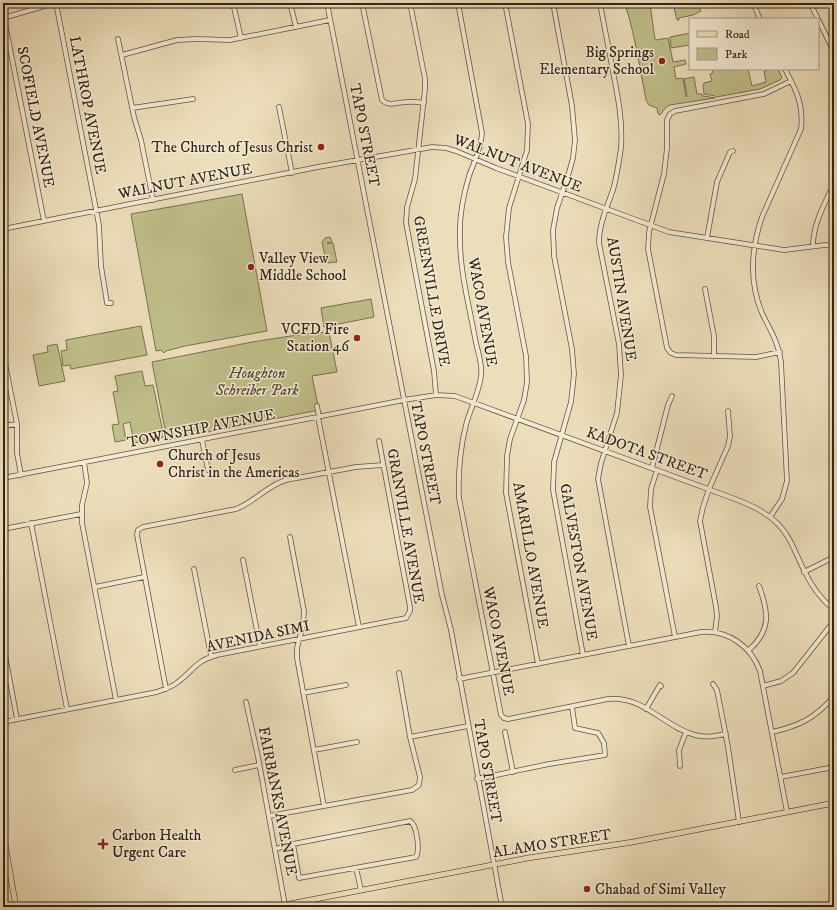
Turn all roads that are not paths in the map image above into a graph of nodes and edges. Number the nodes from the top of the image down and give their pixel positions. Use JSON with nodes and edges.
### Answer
{"nodes":[{"id":1,"x":56,"y":3,"type":"edge"},
{"id":2,"x":233,"y":3,"type":"edge"},
{"id":3,"x":290,"y":3,"type":"edge"},
{"id":4,"x":327,"y":3,"type":"edge"},
{"id":5,"x":362,"y":3,"type":"edge"},
{"id":6,"x":410,"y":3,"type":"edge"},
{"id":7,"x":458,"y":3,"type":"edge"},
{"id":8,"x":505,"y":3,"type":"edge"},
{"id":9,"x":553,"y":3,"type":"edge"},
{"id":10,"x":600,"y":3,"type":"edge"},
{"id":11,"x":752,"y":3,"type":"edge"},
{"id":12,"x":810,"y":3,"type":"edge"},
{"id":13,"x":3,"y":18,"type":"edge"},
{"id":14,"x":760,"y":18,"type":"edge"},
{"id":15,"x":818,"y":18,"type":"edge"},
{"id":16,"x":330,"y":20,"type":"junction"},
{"id":17,"x":819,"y":21,"type":"edge"},
{"id":18,"x":296,"y":27,"type":"junction"},
{"id":19,"x":241,"y":38,"type":"junction"},
{"id":20,"x":118,"y":39,"type":"dead end"},
{"id":21,"x":834,"y":52,"type":"edge"},
{"id":22,"x":122,"y":55,"type":"junction"},
{"id":23,"x":786,"y":70,"type":"edge"},
{"id":24,"x":791,"y":81,"type":"junction"},
{"id":25,"x":193,"y":99,"type":"dead end"},
{"id":26,"x":424,"y":103,"type":"junction"},
{"id":27,"x":279,"y":107,"type":"dead end"},
{"id":28,"x":132,"y":108,"type":"junction"},
{"id":29,"x":418,"y":148,"type":"junction"},
{"id":30,"x":733,"y":151,"type":"dead end"},
{"id":31,"x":358,"y":160,"type":"junction"},
{"id":32,"x":476,"y":160,"type":"junction"},
{"id":33,"x":292,"y":173,"type":"junction"},
{"id":34,"x":519,"y":177,"type":"junction"},
{"id":35,"x":834,"y":183,"type":"edge"},
{"id":36,"x":562,"y":193,"type":"junction"},
{"id":37,"x":153,"y":200,"type":"junction"},
{"id":38,"x":606,"y":209,"type":"junction"},
{"id":39,"x":96,"y":211,"type":"junction"},
{"id":40,"x":44,"y":221,"type":"junction"},
{"id":41,"x":650,"y":226,"type":"junction"},
{"id":42,"x":3,"y":229,"type":"edge"},
{"id":43,"x":707,"y":238,"type":"junction"},
{"id":44,"x":754,"y":246,"type":"junction"},
{"id":45,"x":813,"y":246,"type":"junction"},
{"id":46,"x":834,"y":246,"type":"edge"},
{"id":47,"x":705,"y":289,"type":"dead end"},
{"id":48,"x":111,"y":303,"type":"dead end"},
{"id":49,"x":834,"y":303,"type":"edge"},
{"id":50,"x":780,"y":352,"type":"junction"},
{"id":51,"x":3,"y":353,"type":"edge"},
{"id":52,"x":714,"y":356,"type":"junction"},
{"id":53,"x":5,"y":374,"type":"edge"},
{"id":54,"x":834,"y":376,"type":"edge"},
{"id":55,"x":436,"y":395,"type":"junction"},
{"id":56,"x":672,"y":396,"type":"dead end"},
{"id":57,"x":404,"y":400,"type":"junction"},
{"id":58,"x":473,"y":402,"type":"junction"},
{"id":59,"x":317,"y":406,"type":"dead end"},
{"id":60,"x":728,"y":411,"type":"dead end"},
{"id":61,"x":318,"y":417,"type":"junction"},
{"id":62,"x":518,"y":418,"type":"junction"},
{"id":63,"x":17,"y":424,"type":"junction"},
{"id":64,"x":3,"y":426,"type":"edge"},
{"id":65,"x":561,"y":434,"type":"junction"},
{"id":66,"x":202,"y":440,"type":"junction"},
{"id":67,"x":379,"y":441,"type":"dead end"},
{"id":68,"x":605,"y":451,"type":"junction"},
{"id":69,"x":84,"y":462,"type":"junction"},
{"id":70,"x":383,"y":465,"type":"junction"},
{"id":71,"x":654,"y":469,"type":"junction"},
{"id":72,"x":208,"y":470,"type":"dead end"},
{"id":73,"x":329,"y":472,"type":"junction"},
{"id":74,"x":21,"y":475,"type":"junction"},
{"id":75,"x":3,"y":478,"type":"edge"},
{"id":76,"x":709,"y":489,"type":"junction"},
{"id":77,"x":81,"y":514,"type":"junction"},
{"id":78,"x":770,"y":517,"type":"junction"},
{"id":79,"x":31,"y":523,"type":"junction"},
{"id":80,"x":3,"y":529,"type":"edge"},
{"id":81,"x":290,"y":537,"type":"dead end"},
{"id":82,"x":834,"y":557,"type":"edge"},
{"id":83,"x":243,"y":560,"type":"dead end"},
{"id":84,"x":194,"y":569,"type":"dead end"},
{"id":85,"x":804,"y":572,"type":"junction"},
{"id":86,"x":144,"y":577,"type":"junction"},
{"id":87,"x":759,"y":586,"type":"dead end"},
{"id":88,"x":95,"y":587,"type":"junction"},
{"id":89,"x":834,"y":610,"type":"edge"},
{"id":90,"x":408,"y":615,"type":"joint"},
{"id":91,"x":834,"y":621,"type":"edge"},
{"id":92,"x":359,"y":627,"type":"junction"},
{"id":93,"x":715,"y":632,"type":"junction"},
{"id":94,"x":675,"y":637,"type":"junction"},
{"id":95,"x":299,"y":639,"type":"junction"},
{"id":96,"x":3,"y":644,"type":"edge"},
{"id":97,"x":260,"y":646,"type":"junction"},
{"id":98,"x":629,"y":646,"type":"junction"},
{"id":99,"x":749,"y":650,"type":"junction"},
{"id":100,"x":584,"y":655,"type":"junction"},
{"id":101,"x":211,"y":656,"type":"junction"},
{"id":102,"x":538,"y":664,"type":"junction"},
{"id":103,"x":399,"y":673,"type":"dead end"},
{"id":104,"x":492,"y":673,"type":"junction"},
{"id":105,"x":460,"y":679,"type":"junction"},
{"id":106,"x":713,"y":684,"type":"dead end"},
{"id":107,"x":346,"y":685,"type":"dead end"},
{"id":108,"x":661,"y":686,"type":"dead end"},
{"id":109,"x":763,"y":686,"type":"junction"},
{"id":110,"x":166,"y":689,"type":"junction"},
{"id":111,"x":303,"y":693,"type":"junction"},
{"id":112,"x":834,"y":696,"type":"edge"},
{"id":113,"x":116,"y":700,"type":"junction"},
{"id":114,"x":246,"y":702,"type":"dead end"},
{"id":115,"x":572,"y":707,"type":"junction"},
{"id":116,"x":646,"y":709,"type":"junction"},
{"id":117,"x":67,"y":710,"type":"junction"},
{"id":118,"x":18,"y":719,"type":"junction"},
{"id":119,"x":3,"y":722,"type":"edge"},
{"id":120,"x":468,"y":726,"type":"junction"},
{"id":121,"x":505,"y":732,"type":"dead end"},
{"id":122,"x":686,"y":732,"type":"junction"},
{"id":123,"x":772,"y":732,"type":"junction"},
{"id":124,"x":726,"y":734,"type":"junction"},
{"id":125,"x":410,"y":738,"type":"junction"},
{"id":126,"x":357,"y":742,"type":"dead end"},
{"id":127,"x":314,"y":750,"type":"junction"},
{"id":128,"x":259,"y":765,"type":"junction"},
{"id":129,"x":680,"y":766,"type":"dead end"},
{"id":130,"x":834,"y":767,"type":"edge"},
{"id":131,"x":235,"y":770,"type":"dead end"},
{"id":132,"x":512,"y":772,"type":"junction"},
{"id":133,"x":781,"y":777,"type":"junction"},
{"id":134,"x":478,"y":779,"type":"junction"},
{"id":135,"x":834,"y":803,"type":"edge"},
{"id":136,"x":324,"y":806,"type":"junction"},
{"id":137,"x":787,"y":812,"type":"junction"},
{"id":138,"x":269,"y":816,"type":"junction"},
{"id":139,"x":739,"y":822,"type":"junction"},
{"id":140,"x":3,"y":832,"type":"edge"},
{"id":141,"x":293,"y":844,"type":"junction"},
{"id":142,"x":275,"y":849,"type":"junction"},
{"id":143,"x":493,"y":864,"type":"junction"},
{"id":144,"x":356,"y":868,"type":"junction"},
{"id":145,"x":3,"y":887,"type":"edge"},
{"id":146,"x":361,"y":890,"type":"junction"},
{"id":147,"x":285,"y":905,"type":"junction"},
{"id":148,"x":6,"y":907,"type":"edge"},
{"id":149,"x":16,"y":907,"type":"edge"},
{"id":150,"x":274,"y":907,"type":"edge"},
{"id":151,"x":502,"y":907,"type":"edge"}],
"edges":[{"from":1,"to":13,"type":"street"},
{"from":1,"to":39,"type":"street","name":"LATHROP AVENUE"},
{"from":2,"to":19,"type":"street"},
{"from":3,"to":18,"type":"street"},
{"from":4,"to":16,"type":"street","name":"TAPO STREET"},
{"from":5,"to":26,"type":"street"},
{"from":6,"to":26,"type":"street","name":"GREENVILLE DRIVE"},
{"from":7,"to":32,"type":"street","name":"WACO AVENUE"},
{"from":8,"to":34,"type":"street","name":"AMARILLO AVENUE"},
{"from":9,"to":36,"type":"street","name":"GALVESTON AVENUE"},
{"from":10,"to":38,"type":"street","name":"AUSTIN AVENUE"},
{"from":11,"to":14,"type":"street"},
{"from":12,"to":15,"type":"street"},
{"from":13,"to":40,"type":"street","name":"SCOFIELD AVENUE"},
{"from":16,"to":18,"type":"street"},
{"from":16,"to":31,"type":"street","name":"TAPO STREET"},
{"from":17,"to":21,"type":"street"},
{"from":18,"to":19,"type":"street"},
{"from":19,"to":22,"type":"street"},
{"from":20,"to":22,"type":"street"},
{"from":22,"to":28,"type":"street"},
{"from":23,"to":24,"type":"street"},
{"from":24,"to":41,"type":"street"},
{"from":24,"to":44,"type":"street"},
{"from":25,"to":28,"type":"street"},
{"from":26,"to":29,"type":"street","name":"GREENVILLE DRIVE"},
{"from":27,"to":33,"type":"street"},
{"from":28,"to":37,"type":"street"},
{"from":29,"to":31,"type":"street","name":"WALNUT AVENUE"},
{"from":29,"to":32,"type":"street","name":"WALNUT AVENUE"},
{"from":29,"to":55,"type":"street","name":"GREENVILLE DRIVE"},
{"from":30,"to":43,"type":"street"},
{"from":31,"to":33,"type":"street","name":"WALNUT AVENUE"},
{"from":31,"to":57,"type":"street","name":"TAPO STREET"},
{"from":32,"to":34,"type":"street","name":"WALNUT AVENUE"},
{"from":32,"to":58,"type":"street","name":"WACO AVENUE"},
{"from":33,"to":37,"type":"street","name":"WALNUT AVENUE"},
{"from":34,"to":36,"type":"street","name":"WALNUT AVENUE"},
{"from":34,"to":62,"type":"street","name":"AMARILLO AVENUE"},
{"from":35,"to":45,"type":"street"},
{"from":36,"to":38,"type":"street","name":"WALNUT AVENUE"},
{"from":36,"to":65,"type":"street","name":"GALVESTON AVENUE"},
{"from":37,"to":39,"type":"street","name":"WALNUT AVENUE"},
{"from":38,"to":41,"type":"street","name":"WALNUT AVENUE"},
{"from":38,"to":68,"type":"street","name":"AUSTIN AVENUE"},
{"from":39,"to":40,"type":"street","name":"WALNUT AVENUE"},
{"from":39,"to":48,"type":"street","name":"LATHROP AVENUE"},
{"from":40,"to":42,"type":"street","name":"WALNUT AVENUE"},
{"from":41,"to":43,"type":"street","name":"WALNUT AVENUE"},
{"from":41,"to":52,"type":"street"},
{"from":43,"to":44,"type":"street","name":"WALNUT AVENUE"},
{"from":44,"to":45,"type":"street","name":"WALNUT AVENUE"},
{"from":44,"to":50,"type":"street"},
{"from":45,"to":46,"type":"street","name":"WALNUT AVENUE"},
{"from":47,"to":52,"type":"street"},
{"from":49,"to":54,"type":"street"},
{"from":50,"to":52,"type":"street"},
{"from":50,"to":78,"type":"street"},
{"from":51,"to":53,"type":"street"},
{"from":53,"to":63,"type":"street"},
{"from":55,"to":57,"type":"street","name":"KADOTA STREET"},
{"from":55,"to":58,"type":"street","name":"KADOTA STREET"},
{"from":56,"to":71,"type":"street"},
{"from":57,"to":61,"type":"street","name":"TOWNSHIP AVENUE"},
{"from":57,"to":105,"type":"street","name":"TAPO STREET"},
{"from":58,"to":62,"type":"street","name":"KADOTA STREET"},
{"from":58,"to":104,"type":"street","name":"WACO AVENUE"},
{"from":59,"to":61,"type":"street"},
{"from":60,"to":76,"type":"street"},
{"from":61,"to":66,"type":"street","name":"TOWNSHIP AVENUE"},
{"from":61,"to":73,"type":"street"},
{"from":62,"to":65,"type":"street","name":"KADOTA STREET"},
{"from":62,"to":102,"type":"street","name":"AMARILLO AVENUE"},
{"from":63,"to":64,"type":"street"},
{"from":63,"to":74,"type":"street"},
{"from":65,"to":68,"type":"street","name":"KADOTA STREET"},
{"from":65,"to":100,"type":"street","name":"GALVESTON AVENUE"},
{"from":66,"to":69,"type":"street","name":"TOWNSHIP AVENUE"},
{"from":66,"to":72,"type":"street"},
{"from":67,"to":70,"type":"street","name":"GRANVILLE AVENUE"},
{"from":68,"to":71,"type":"street","name":"KADOTA STREET"},
{"from":68,"to":98,"type":"street","name":"AUSTIN AVENUE"},
{"from":69,"to":74,"type":"street","name":"TOWNSHIP AVENUE"},
{"from":69,"to":77,"type":"street"},
{"from":70,"to":73,"type":"street"},
{"from":70,"to":90,"type":"street","name":"GRANVILLE AVENUE"},
{"from":71,"to":76,"type":"street","name":"KADOTA STREET"},
{"from":71,"to":94,"type":"street"},
{"from":73,"to":86,"type":"street"},
{"from":73,"to":92,"type":"street"},
{"from":74,"to":75,"type":"street","name":"TOWNSHIP AVENUE"},
{"from":76,"to":78,"type":"street","name":"KADOTA STREET"},
{"from":76,"to":93,"type":"street"},
{"from":77,"to":79,"type":"street"},
{"from":77,"to":88,"type":"street"},
{"from":78,"to":85,"type":"street","name":"KADOTA STREET"},
{"from":79,"to":80,"type":"street"},
{"from":79,"to":117,"type":"street"},
{"from":81,"to":95,"type":"street"},
{"from":82,"to":85,"type":"street"},
{"from":83,"to":97,"type":"street"},
{"from":84,"to":101,"type":"street"},
{"from":85,"to":89,"type":"street","name":"KADOTA STREET"},
{"from":86,"to":88,"type":"street"},
{"from":86,"to":110,"type":"street"},
{"from":87,"to":99,"type":"street"},
{"from":88,"to":113,"type":"street"},
{"from":90,"to":92,"type":"street","name":"AVENIDA SIMI"},
{"from":91,"to":109,"type":"street"},
{"from":92,"to":95,"type":"street","name":"AVENIDA SIMI"},
{"from":93,"to":94,"type":"street"},
{"from":93,"to":99,"type":"street"},
{"from":94,"to":98,"type":"street"},
{"from":95,"to":97,"type":"street","name":"AVENIDA SIMI"},
{"from":95,"to":111,"type":"street"},
{"from":96,"to":118,"type":"street"},
{"from":97,"to":101,"type":"street","name":"AVENIDA SIMI"},
{"from":98,"to":100,"type":"street"},
{"from":99,"to":109,"type":"street"},
{"from":100,"to":102,"type":"street"},
{"from":101,"to":110,"type":"street","name":"AVENIDA SIMI"},
{"from":102,"to":104,"type":"street"},
{"from":103,"to":125,"type":"street"},
{"from":104,"to":105,"type":"street"},
{"from":104,"to":115,"type":"street","name":"WACO AVENUE"},
{"from":105,"to":120,"type":"street","name":"TAPO STREET"},
{"from":106,"to":124,"type":"street"},
{"from":107,"to":111,"type":"street"},
{"from":108,"to":116,"type":"street"},
{"from":109,"to":123,"type":"street"},
{"from":110,"to":113,"type":"street","name":"AVENIDA SIMI"},
{"from":111,"to":127,"type":"street"},
{"from":112,"to":123,"type":"street"},
{"from":113,"to":117,"type":"street","name":"AVENIDA SIMI"},
{"from":114,"to":128,"type":"street","name":"FAIRBANKS AVENUE"},
{"from":115,"to":116,"type":"street"},
{"from":115,"to":132,"type":"street"},
{"from":116,"to":122,"type":"street"},
{"from":117,"to":118,"type":"street","name":"AVENIDA SIMI"},
{"from":118,"to":119,"type":"street","name":"AVENIDA SIMI"},
{"from":120,"to":125,"type":"street"},
{"from":120,"to":134,"type":"street","name":"TAPO STREET"},
{"from":121,"to":132,"type":"street"},
{"from":122,"to":124,"type":"street"},
{"from":122,"to":129,"type":"street"},
{"from":123,"to":133,"type":"street"},
{"from":124,"to":139,"type":"street"},
{"from":125,"to":136,"type":"street"},
{"from":126,"to":127,"type":"street"},
{"from":127,"to":136,"type":"street"},
{"from":128,"to":131,"type":"street"},
{"from":128,"to":138,"type":"street","name":"FAIRBANKS AVENUE"},
{"from":130,"to":133,"type":"street"},
{"from":132,"to":134,"type":"street"},
{"from":133,"to":137,"type":"street"},
{"from":134,"to":143,"type":"street","name":"TAPO STREET"},
{"from":135,"to":137,"type":"main road","name":"ALAMO STREET"},
{"from":136,"to":138,"type":"street"},
{"from":137,"to":139,"type":"main road","name":"ALAMO STREET"},
{"from":138,"to":142,"type":"street","name":"FAIRBANKS AVENUE"},
{"from":139,"to":143,"type":"main road","name":"ALAMO STREET"},
{"from":140,"to":149,"type":"main road"},
{"from":141,"to":142,"type":"street"},
{"from":141,"to":144,"type":"street"},
{"from":141,"to":144,"type":"street"},
{"from":142,"to":147,"type":"street","name":"FAIRBANKS AVENUE"},
{"from":143,"to":146,"type":"main road","name":"ALAMO STREET"},
{"from":143,"to":151,"type":"street","name":"TAPO STREET"},
{"from":144,"to":146,"type":"street"},
{"from":145,"to":148,"type":"main road"},
{"from":146,"to":147,"type":"main road","name":"ALAMO STREET"},
{"from":147,"to":150,"type":"main road","name":"ALAMO STREET"}]}
